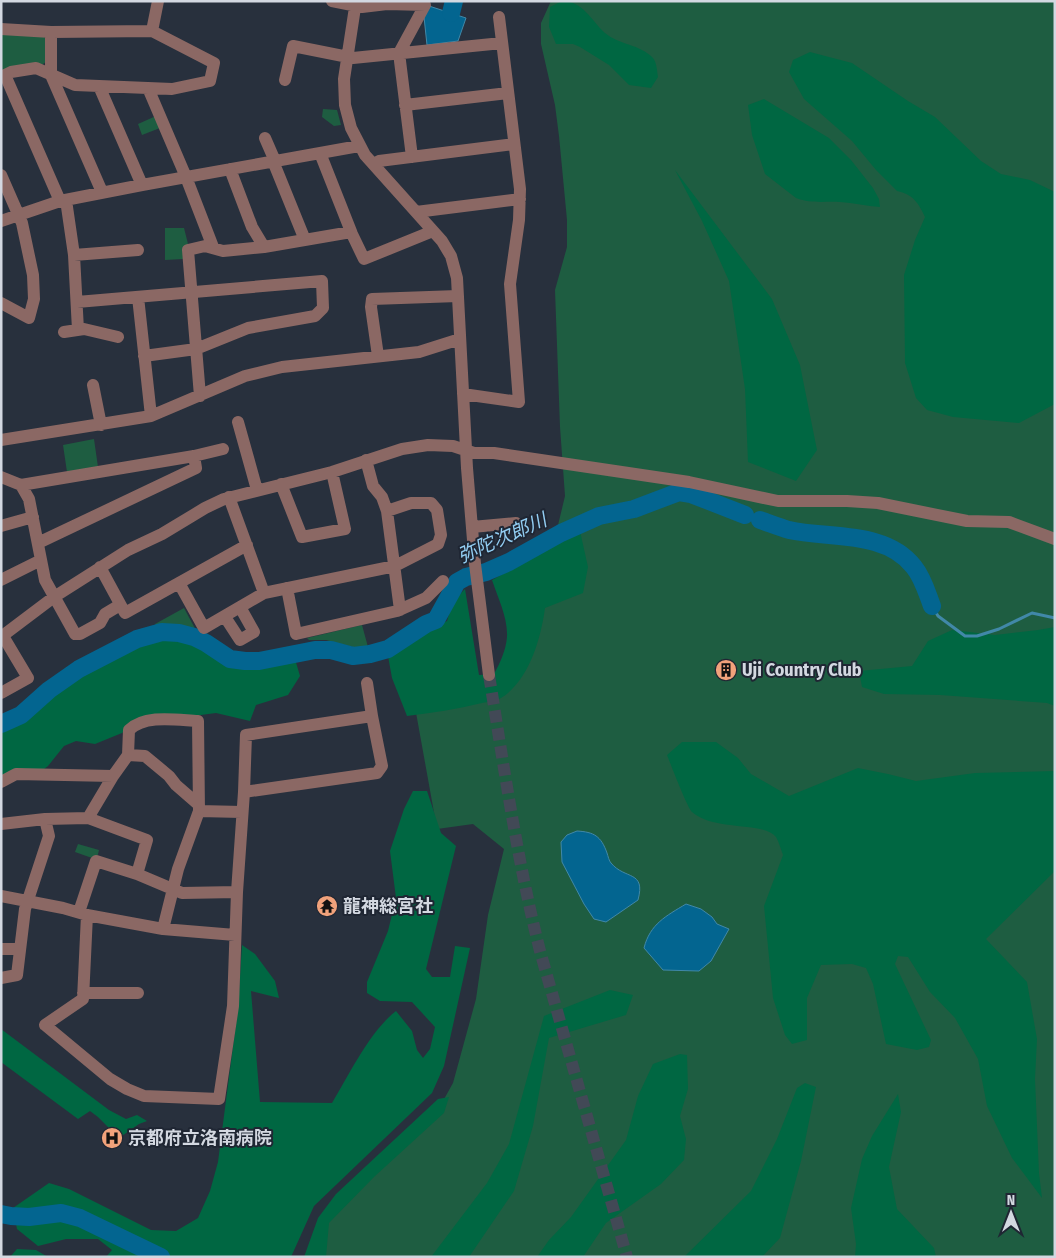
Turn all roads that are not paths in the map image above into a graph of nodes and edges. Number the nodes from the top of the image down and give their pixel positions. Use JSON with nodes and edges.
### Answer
{"nodes":[{"id":1,"x":158,"y":1,"type":"edge"},
{"id":2,"x":332,"y":1,"type":"edge"},
{"id":3,"x":404,"y":3,"type":"edge"},
{"id":4,"x":356,"y":4,"type":"edge"},
{"id":5,"x":499,"y":17,"type":"dead end"},
{"id":6,"x":1,"y":29,"type":"edge"},
{"id":7,"x":152,"y":31,"type":"junction"},
{"id":8,"x":51,"y":32,"type":"junction"},
{"id":9,"x":502,"y":42,"type":"junction"},
{"id":10,"x":399,"y":54,"type":"junction"},
{"id":11,"x":347,"y":57,"type":"junction"},
{"id":12,"x":51,"y":75,"type":"junction"},
{"id":13,"x":3,"y":76,"type":"edge"},
{"id":14,"x":285,"y":80,"type":"dead end"},
{"id":15,"x":99,"y":86,"type":"junction"},
{"id":16,"x":148,"y":88,"type":"junction"},
{"id":17,"x":508,"y":93,"type":"junction"},
{"id":18,"x":405,"y":105,"type":"junction"},
{"id":19,"x":265,"y":138,"type":"dead end"},
{"id":20,"x":514,"y":144,"type":"junction"},
{"id":21,"x":359,"y":146,"type":"junction"},
{"id":22,"x":320,"y":153,"type":"junction"},
{"id":23,"x":412,"y":156,"type":"junction"},
{"id":24,"x":274,"y":161,"type":"junction"},
{"id":25,"x":373,"y":164,"type":"junction"},
{"id":26,"x":230,"y":169,"type":"junction"},
{"id":27,"x":1,"y":175,"type":"edge"},
{"id":28,"x":186,"y":177,"type":"junction"},
{"id":29,"x":142,"y":184,"type":"junction"},
{"id":30,"x":102,"y":192,"type":"junction"},
{"id":31,"x":520,"y":199,"type":"junction"},
{"id":32,"x":63,"y":201,"type":"junction"},
{"id":33,"x":416,"y":212,"type":"junction"},
{"id":34,"x":18,"y":216,"type":"junction"},
{"id":35,"x":1,"y":222,"type":"edge"},
{"id":36,"x":433,"y":231,"type":"junction"},
{"id":37,"x":351,"y":232,"type":"junction"},
{"id":38,"x":305,"y":240,"type":"junction"},
{"id":39,"x":264,"y":247,"type":"junction"},
{"id":40,"x":213,"y":248,"type":"junction"},
{"id":41,"x":138,"y":250,"type":"dead end"},
{"id":42,"x":74,"y":255,"type":"junction"},
{"id":43,"x":192,"y":292,"type":"junction"},
{"id":44,"x":458,"y":296,"type":"junction"},
{"id":45,"x":138,"y":297,"type":"junction"},
{"id":46,"x":77,"y":302,"type":"junction"},
{"id":47,"x":1,"y":304,"type":"edge"},
{"id":48,"x":78,"y":330,"type":"junction"},
{"id":49,"x":64,"y":332,"type":"dead end"},
{"id":50,"x":118,"y":337,"type":"dead end"},
{"id":51,"x":460,"y":339,"type":"junction"},
{"id":52,"x":196,"y":349,"type":"junction"},
{"id":53,"x":144,"y":356,"type":"junction"},
{"id":54,"x":378,"y":356,"type":"junction"},
{"id":55,"x":93,"y":384,"type":"dead end"},
{"id":56,"x":463,"y":394,"type":"junction"},
{"id":57,"x":200,"y":396,"type":"junction"},
{"id":58,"x":151,"y":416,"type":"junction"},
{"id":59,"x":238,"y":422,"type":"dead end"},
{"id":60,"x":101,"y":424,"type":"junction"},
{"id":61,"x":1,"y":440,"type":"edge"},
{"id":62,"x":223,"y":449,"type":"dead end"},
{"id":63,"x":466,"y":450,"type":"junction"},
{"id":64,"x":194,"y":456,"type":"junction"},
{"id":65,"x":366,"y":460,"type":"junction"},
{"id":66,"x":332,"y":472,"type":"junction"},
{"id":67,"x":1,"y":477,"type":"edge"},
{"id":68,"x":281,"y":484,"type":"junction"},
{"id":69,"x":21,"y":485,"type":"junction"},
{"id":70,"x":257,"y":490,"type":"junction"},
{"id":71,"x":230,"y":497,"type":"junction"},
{"id":72,"x":387,"y":511,"type":"junction"},
{"id":73,"x":33,"y":517,"type":"junction"},
{"id":74,"x":516,"y":523,"type":"dead end"},
{"id":75,"x":1,"y":526,"type":"edge"},
{"id":76,"x":472,"y":527,"type":"junction"},
{"id":77,"x":1055,"y":539,"type":"edge"},
{"id":78,"x":38,"y":543,"type":"junction"},
{"id":79,"x":246,"y":545,"type":"junction"},
{"id":80,"x":42,"y":560,"type":"junction"},
{"id":81,"x":395,"y":566,"type":"junction"},
{"id":82,"x":100,"y":567,"type":"junction"},
{"id":83,"x":1,"y":580,"type":"edge"},
{"id":84,"x":443,"y":581,"type":"dead end"},
{"id":85,"x":179,"y":583,"type":"junction"},
{"id":86,"x":287,"y":588,"type":"junction"},
{"id":87,"x":264,"y":593,"type":"junction"},
{"id":88,"x":54,"y":597,"type":"junction"},
{"id":89,"x":120,"y":605,"type":"junction"},
{"id":90,"x":240,"y":607,"type":"junction"},
{"id":91,"x":400,"y":610,"type":"junction"},
{"id":92,"x":224,"y":617,"type":"junction"},
{"id":93,"x":2,"y":636,"type":"edge"},
{"id":94,"x":489,"y":674,"type":"tunnel mouth"},
{"id":95,"x":367,"y":683,"type":"dead end"},
{"id":96,"x":1,"y":693,"type":"edge"},
{"id":97,"x":372,"y":716,"type":"junction"},
{"id":98,"x":128,"y":755,"type":"junction"},
{"id":99,"x":113,"y":776,"type":"junction"},
{"id":100,"x":1,"y":782,"type":"edge"},
{"id":101,"x":244,"y":792,"type":"junction"},
{"id":102,"x":199,"y":808,"type":"junction"},
{"id":103,"x":242,"y":812,"type":"junction"},
{"id":104,"x":88,"y":818,"type":"junction"},
{"id":105,"x":46,"y":819,"type":"junction"},
{"id":106,"x":1,"y":824,"type":"edge"},
{"id":107,"x":137,"y":874,"type":"junction"},
{"id":108,"x":173,"y":889,"type":"junction"},
{"id":109,"x":237,"y":892,"type":"junction"},
{"id":110,"x":1,"y":896,"type":"edge"},
{"id":111,"x":28,"y":901,"type":"junction"},
{"id":112,"x":83,"y":914,"type":"junction"},
{"id":113,"x":163,"y":929,"type":"junction"},
{"id":114,"x":236,"y":935,"type":"junction"},
{"id":115,"x":1,"y":949,"type":"edge"},
{"id":116,"x":19,"y":949,"type":"junction"},
{"id":117,"x":1,"y":978,"type":"edge"},
{"id":118,"x":83,"y":993,"type":"junction"},
{"id":119,"x":138,"y":993,"type":"dead end"}],
"edges":[{"from":1,"to":7,"type":"street"},
{"from":2,"to":4,"type":"street"},
{"from":3,"to":4,"type":"street"},
{"from":3,"to":10,"type":"street"},
{"from":4,"to":11,"type":"street"},
{"from":5,"to":9,"type":"street"},
{"from":6,"to":8,"type":"street"},
{"from":7,"to":8,"type":"street"},
{"from":7,"to":16,"type":"street"},
{"from":8,"to":12,"type":"street"},
{"from":9,"to":10,"type":"street"},
{"from":9,"to":17,"type":"street"},
{"from":10,"to":11,"type":"street"},
{"from":10,"to":18,"type":"street"},
{"from":11,"to":14,"type":"street"},
{"from":11,"to":21,"type":"street"},
{"from":12,"to":13,"type":"street"},
{"from":12,"to":15,"type":"street"},
{"from":12,"to":30,"type":"street"},
{"from":13,"to":32,"type":"street"},
{"from":15,"to":16,"type":"street"},
{"from":15,"to":29,"type":"street"},
{"from":16,"to":28,"type":"street"},
{"from":17,"to":18,"type":"street"},
{"from":17,"to":20,"type":"street"},
{"from":18,"to":23,"type":"street"},
{"from":19,"to":24,"type":"street"},
{"from":20,"to":23,"type":"street"},
{"from":20,"to":31,"type":"street"},
{"from":21,"to":22,"type":"street"},
{"from":21,"to":25,"type":"street"},
{"from":22,"to":24,"type":"street"},
{"from":22,"to":37,"type":"street"},
{"from":23,"to":25,"type":"street"},
{"from":24,"to":26,"type":"street"},
{"from":24,"to":38,"type":"street"},
{"from":25,"to":33,"type":"street"},
{"from":26,"to":28,"type":"street"},
{"from":26,"to":39,"type":"street"},
{"from":27,"to":34,"type":"street"},
{"from":28,"to":29,"type":"street"},
{"from":28,"to":40,"type":"street"},
{"from":29,"to":30,"type":"street"},
{"from":30,"to":32,"type":"street"},
{"from":31,"to":33,"type":"street"},
{"from":31,"to":56,"type":"street"},
{"from":32,"to":34,"type":"street"},
{"from":32,"to":42,"type":"street"},
{"from":33,"to":36,"type":"street"},
{"from":34,"to":35,"type":"street"},
{"from":34,"to":47,"type":"street"},
{"from":36,"to":37,"type":"street"},
{"from":36,"to":44,"type":"street"},
{"from":37,"to":38,"type":"street"},
{"from":38,"to":39,"type":"street"},
{"from":39,"to":40,"type":"street"},
{"from":40,"to":43,"type":"street"},
{"from":41,"to":42,"type":"street"},
{"from":42,"to":46,"type":"street"},
{"from":43,"to":45,"type":"street"},
{"from":43,"to":52,"type":"street"},
{"from":43,"to":52,"type":"street"},
{"from":44,"to":51,"type":"street"},
{"from":44,"to":54,"type":"street"},
{"from":45,"to":46,"type":"street"},
{"from":45,"to":53,"type":"street"},
{"from":46,"to":48,"type":"street"},
{"from":48,"to":49,"type":"street"},
{"from":48,"to":50,"type":"street"},
{"from":51,"to":54,"type":"street"},
{"from":51,"to":56,"type":"street"},
{"from":52,"to":53,"type":"street"},
{"from":52,"to":57,"type":"street"},
{"from":53,"to":58,"type":"street"},
{"from":54,"to":57,"type":"street"},
{"from":55,"to":60,"type":"street"},
{"from":56,"to":63,"type":"street"},
{"from":57,"to":58,"type":"street"},
{"from":58,"to":60,"type":"street"},
{"from":59,"to":70,"type":"street"},
{"from":60,"to":61,"type":"street"},
{"from":62,"to":64,"type":"street"},
{"from":63,"to":65,"type":"street"},
{"from":63,"to":76,"type":"street"},
{"from":63,"to":77,"type":"street"},
{"from":64,"to":69,"type":"street"},
{"from":64,"to":78,"type":"street"},
{"from":65,"to":66,"type":"street"},
{"from":65,"to":72,"type":"street"},
{"from":66,"to":68,"type":"street"},
{"from":66,"to":68,"type":"street"},
{"from":67,"to":69,"type":"street"},
{"from":68,"to":70,"type":"street"},
{"from":69,"to":73,"type":"street"},
{"from":70,"to":71,"type":"street"},
{"from":71,"to":79,"type":"street"},
{"from":71,"to":82,"type":"street"},
{"from":72,"to":81,"type":"street"},
{"from":72,"to":81,"type":"street"},
{"from":73,"to":75,"type":"street"},
{"from":73,"to":78,"type":"street"},
{"from":74,"to":76,"type":"street"},
{"from":76,"to":94,"type":"street"},
{"from":78,"to":80,"type":"street"},
{"from":79,"to":85,"type":"street"},
{"from":79,"to":87,"type":"street"},
{"from":80,"to":83,"type":"street"},
{"from":80,"to":88,"type":"street"},
{"from":81,"to":86,"type":"street"},
{"from":81,"to":91,"type":"street"},
{"from":82,"to":88,"type":"street"},
{"from":82,"to":89,"type":"street"},
{"from":84,"to":91,"type":"street"},
{"from":85,"to":89,"type":"street"},
{"from":85,"to":92,"type":"street"},
{"from":86,"to":87,"type":"street"},
{"from":86,"to":91,"type":"street"},
{"from":87,"to":90,"type":"street"},
{"from":88,"to":89,"type":"street"},
{"from":88,"to":93,"type":"street"},
{"from":90,"to":92,"type":"street"},
{"from":90,"to":92,"type":"street"},
{"from":93,"to":96,"type":"street"},
{"from":95,"to":97,"type":"street"},
{"from":97,"to":101,"type":"street"},
{"from":97,"to":101,"type":"street"},
{"from":98,"to":99,"type":"street"},
{"from":98,"to":102,"type":"street"},
{"from":98,"to":102,"type":"street"},
{"from":99,"to":100,"type":"street"},
{"from":99,"to":104,"type":"street"},
{"from":101,"to":103,"type":"street"},
{"from":102,"to":103,"type":"street"},
{"from":102,"to":108,"type":"street"},
{"from":103,"to":109,"type":"street"},
{"from":104,"to":105,"type":"street"},
{"from":104,"to":107,"type":"street"},
{"from":105,"to":106,"type":"street"},
{"from":105,"to":111,"type":"street"},
{"from":107,"to":108,"type":"street"},
{"from":107,"to":112,"type":"street"},
{"from":108,"to":109,"type":"street"},
{"from":108,"to":113,"type":"street"},
{"from":109,"to":114,"type":"street"},
{"from":110,"to":111,"type":"street"},
{"from":111,"to":112,"type":"street"},
{"from":111,"to":116,"type":"street"},
{"from":112,"to":113,"type":"street"},
{"from":112,"to":118,"type":"street"},
{"from":113,"to":114,"type":"street"},
{"from":114,"to":118,"type":"street"},
{"from":115,"to":116,"type":"street"},
{"from":116,"to":117,"type":"street"},
{"from":118,"to":119,"type":"street"}]}
